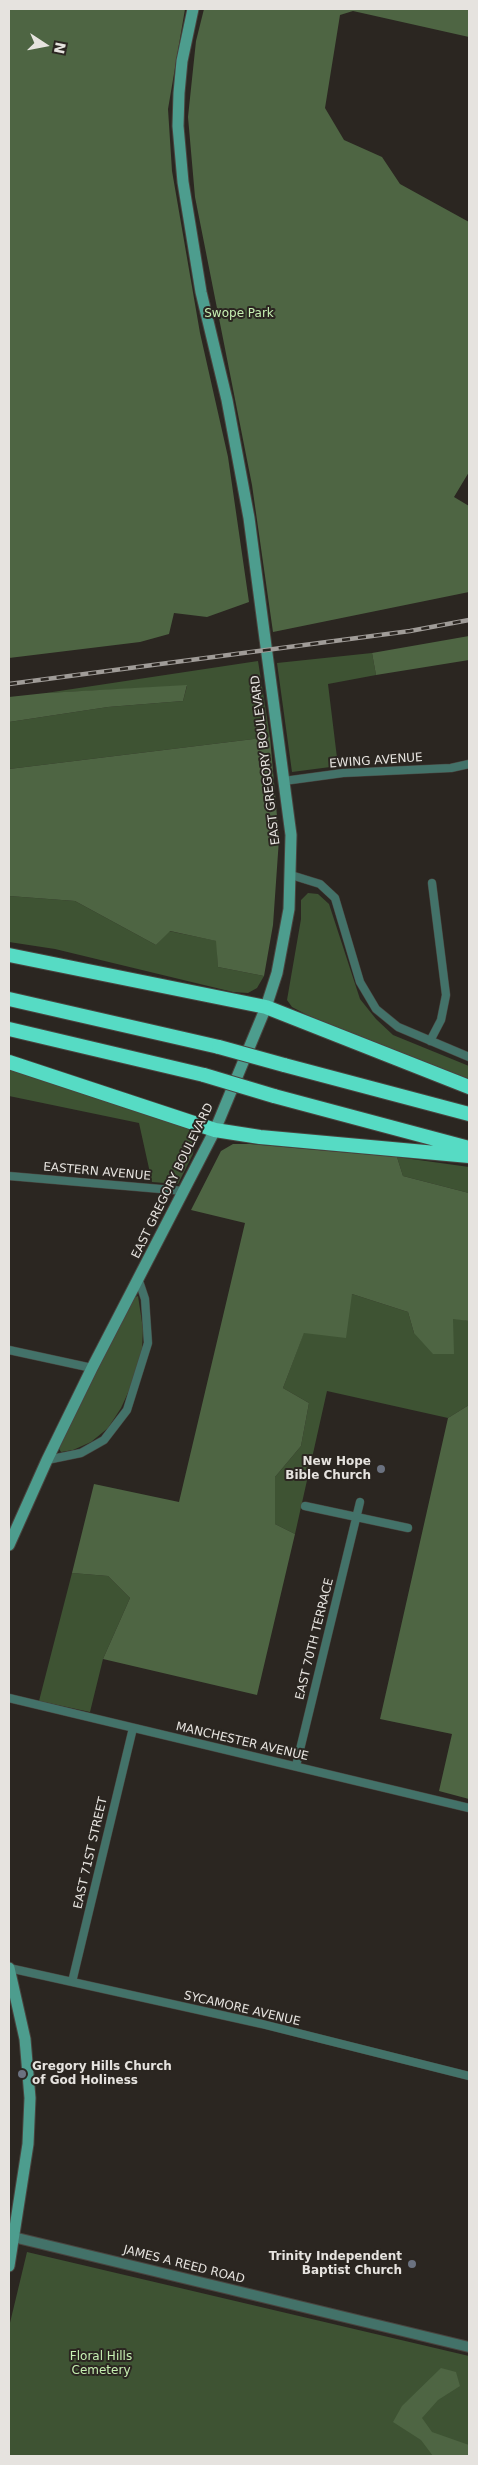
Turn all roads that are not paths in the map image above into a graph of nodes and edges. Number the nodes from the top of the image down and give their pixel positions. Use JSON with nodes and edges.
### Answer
{"nodes":[{"id":1,"x":194,"y":9,"type":"edge"},
{"id":2,"x":469,"y":764,"type":"edge"},
{"id":3,"x":284,"y":781,"type":"junction"},
{"id":4,"x":291,"y":875,"type":"junction"},
{"id":5,"x":432,"y":883,"type":"dead end"},
{"id":6,"x":9,"y":955,"type":"edge"},
{"id":7,"x":9,"y":999,"type":"edge"},
{"id":8,"x":266,"y":1007,"type":"junction"},
{"id":9,"x":9,"y":1029,"type":"edge"},
{"id":10,"x":430,"y":1042,"type":"junction"},
{"id":11,"x":469,"y":1057,"type":"edge"},
{"id":12,"x":9,"y":1062,"type":"edge"},
{"id":13,"x":469,"y":1087,"type":"edge"},
{"id":14,"x":469,"y":1114,"type":"edge"},
{"id":15,"x":215,"y":1130,"type":"junction"},
{"id":16,"x":469,"y":1148,"type":"edge"},
{"id":17,"x":469,"y":1156,"type":"edge"},
{"id":18,"x":9,"y":1176,"type":"edge"},
{"id":19,"x":184,"y":1192,"type":"junction"},
{"id":20,"x":139,"y":1280,"type":"junction"},
{"id":21,"x":9,"y":1350,"type":"edge"},
{"id":22,"x":92,"y":1368,"type":"junction"},
{"id":23,"x":47,"y":1460,"type":"junction"},
{"id":24,"x":360,"y":1502,"type":"dead end"},
{"id":25,"x":304,"y":1506,"type":"dead end"},
{"id":26,"x":356,"y":1518,"type":"junction"},
{"id":27,"x":408,"y":1528,"type":"dead end"},
{"id":28,"x":9,"y":1545,"type":"edge"},
{"id":29,"x":9,"y":1698,"type":"edge"},
{"id":30,"x":133,"y":1728,"type":"junction"},
{"id":31,"x":296,"y":1766,"type":"junction"},
{"id":32,"x":469,"y":1808,"type":"edge"},
{"id":33,"x":9,"y":1968,"type":"edge"},
{"id":34,"x":72,"y":1982,"type":"junction"},
{"id":35,"x":469,"y":2076,"type":"edge"},
{"id":36,"x":12,"y":2236,"type":"edge"},
{"id":37,"x":9,"y":2266,"type":"edge"},
{"id":38,"x":469,"y":2347,"type":"edge"}],
"edges":[{"from":1,"to":3,"type":"main road","name":"EAST GREGORY BOULEVARD"},
{"from":2,"to":3,"type":"street","name":"EWING AVENUE"},
{"from":3,"to":4,"type":"main road","name":"EAST GREGORY BOULEVARD"},
{"from":4,"to":8,"type":"main road","name":"EAST GREGORY BOULEVARD"},
{"from":4,"to":10,"type":"street"},
{"from":5,"to":10,"type":"street"},
{"from":6,"to":8,"type":"highway"},
{"from":7,"to":14,"type":"highway","bridge":true},
{"from":8,"to":13,"type":"highway"},
{"from":8,"to":15,"type":"main road","name":"EAST GREGORY BOULEVARD"},
{"from":9,"to":16,"type":"highway","bridge":true},
{"from":10,"to":11,"type":"street"},
{"from":12,"to":15,"type":"highway"},
{"from":15,"to":17,"type":"highway"},
{"from":15,"to":19,"type":"main road","name":"EAST GREGORY BOULEVARD"},
{"from":18,"to":19,"type":"street","name":"EASTERN AVENUE"},
{"from":19,"to":20,"type":"main road","name":"EAST GREGORY BOULEVARD"},
{"from":20,"to":22,"type":"main road","name":"EAST GREGORY BOULEVARD"},
{"from":20,"to":23,"type":"street"},
{"from":21,"to":22,"type":"street"},
{"from":22,"to":23,"type":"main road","name":"EAST GREGORY BOULEVARD"},
{"from":23,"to":28,"type":"main road","name":"EAST GREGORY BOULEVARD"},
{"from":24,"to":26,"type":"street","name":"EAST 70TH TERRACE"},
{"from":25,"to":26,"type":"street"},
{"from":26,"to":27,"type":"street"},
{"from":26,"to":31,"type":"street","name":"EAST 70TH TERRACE"},
{"from":29,"to":30,"type":"street","name":"MANCHESTER AVENUE"},
{"from":30,"to":31,"type":"street","name":"MANCHESTER AVENUE"},
{"from":30,"to":34,"type":"street","name":"EAST 71ST STREET"},
{"from":31,"to":32,"type":"street","name":"MANCHESTER AVENUE"},
{"from":33,"to":34,"type":"street","name":"SYCAMORE AVENUE"},
{"from":33,"to":36,"type":"main road"},
{"from":34,"to":35,"type":"street","name":"SYCAMORE AVENUE"},
{"from":36,"to":37,"type":"main road"},
{"from":36,"to":38,"type":"street","name":"JAMES A REED ROAD"}]}
